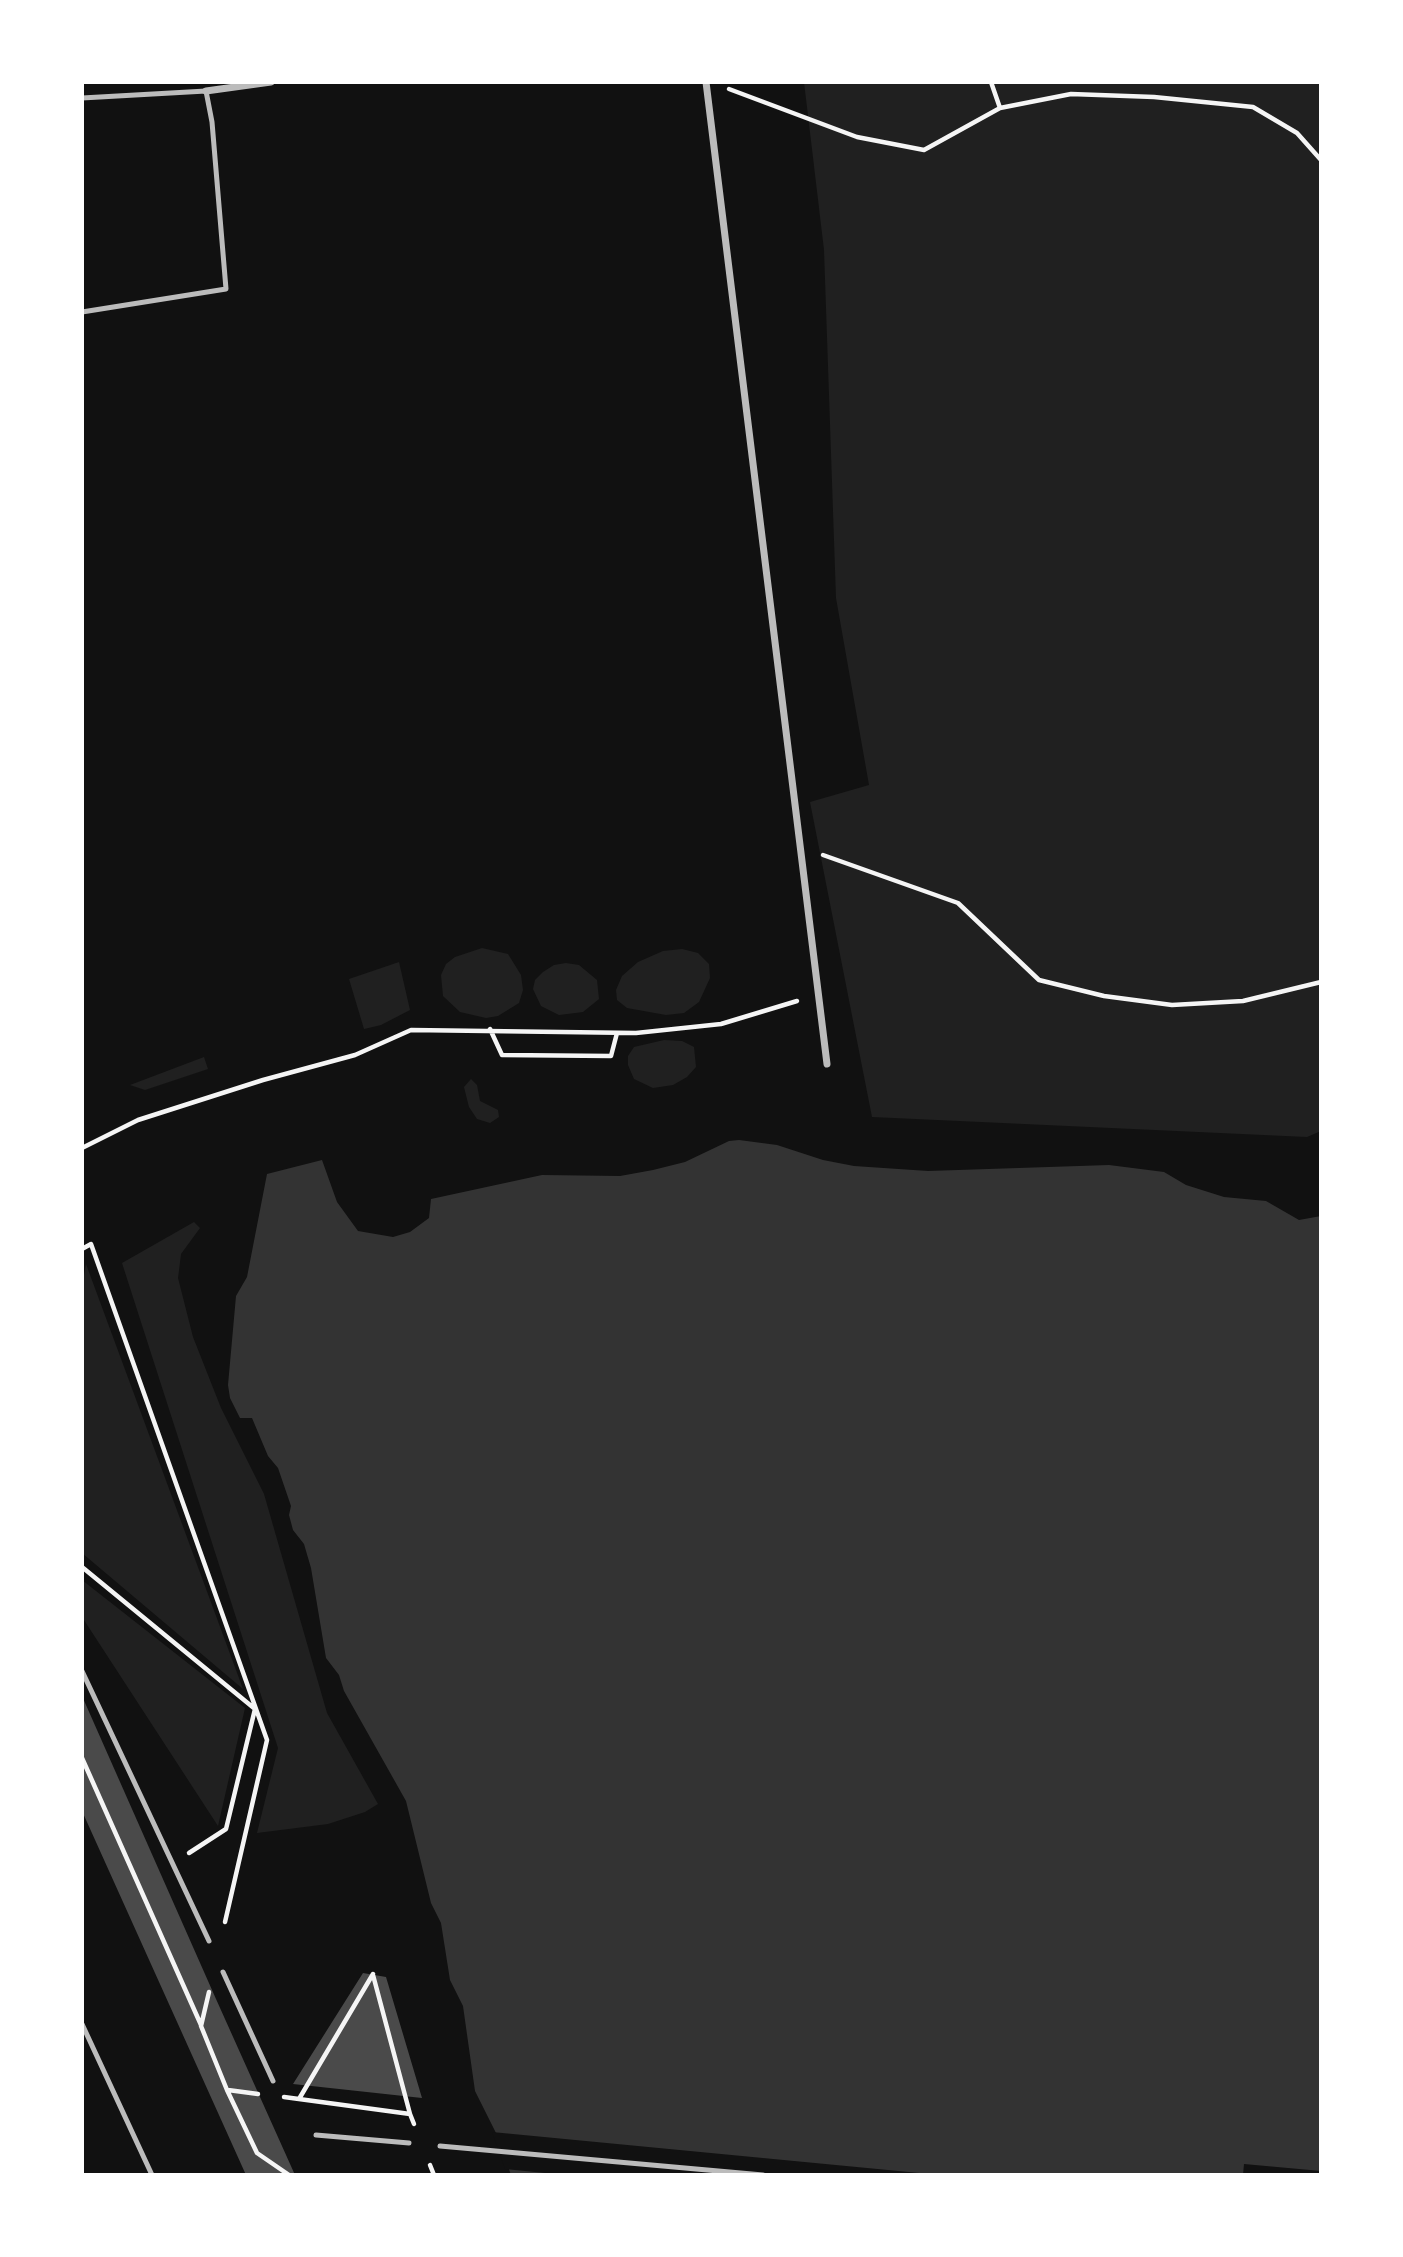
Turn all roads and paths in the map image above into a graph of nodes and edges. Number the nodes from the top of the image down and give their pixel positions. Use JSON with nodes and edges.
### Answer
{"nodes":[{"id":1,"x":271,"y":82,"type":"edge"},
{"id":2,"x":706,"y":82,"type":"edge"},
{"id":3,"x":990,"y":82,"type":"edge"},
{"id":4,"x":724,"y":87,"type":"dead end"},
{"id":5,"x":206,"y":91,"type":"junction"},
{"id":6,"x":82,"y":98,"type":"edge"},
{"id":7,"x":1000,"y":108,"type":"junction"},
{"id":8,"x":1321,"y":160,"type":"edge"},
{"id":9,"x":82,"y":312,"type":"edge"},
{"id":10,"x":800,"y":847,"type":"junction"},
{"id":11,"x":1321,"y":982,"type":"edge"},
{"id":12,"x":818,"y":996,"type":"junction"},
{"id":13,"x":489,"y":1029,"type":"junction"},
{"id":14,"x":617,"y":1033,"type":"junction"},
{"id":15,"x":827,"y":1064,"type":"dead end"},
{"id":16,"x":82,"y":1148,"type":"edge"},
{"id":17,"x":82,"y":1249,"type":"edge"},
{"id":18,"x":82,"y":1567,"type":"edge"},
{"id":19,"x":82,"y":1671,"type":"edge"},
{"id":20,"x":255,"y":1709,"type":"junction"},
{"id":21,"x":82,"y":1758,"type":"edge"},
{"id":22,"x":173,"y":1863,"type":"junction"},
{"id":23,"x":223,"y":1931,"type":"dead end"},
{"id":24,"x":209,"y":1941,"type":"dead end"},
{"id":25,"x":223,"y":1972,"type":"dead end"},
{"id":26,"x":211,"y":1985,"type":"dead end"},
{"id":27,"x":82,"y":2024,"type":"edge"},
{"id":28,"x":201,"y":2026,"type":"junction"},
{"id":29,"x":274,"y":2081,"type":"dead end"},
{"id":30,"x":227,"y":2090,"type":"junction"},
{"id":31,"x":263,"y":2095,"type":"dead end"},
{"id":32,"x":275,"y":2096,"type":"dead end"},
{"id":33,"x":299,"y":2099,"type":"junction"},
{"id":34,"x":410,"y":2114,"type":"junction"},
{"id":35,"x":415,"y":2126,"type":"dead end"},
{"id":36,"x":316,"y":2135,"type":"dead end"},
{"id":37,"x":409,"y":2143,"type":"dead end"},
{"id":38,"x":440,"y":2146,"type":"dead end"},
{"id":39,"x":429,"y":2163,"type":"dead end"},
{"id":40,"x":152,"y":2175,"type":"edge"},
{"id":41,"x":289,"y":2175,"type":"edge"},
{"id":42,"x":434,"y":2175,"type":"edge"},
{"id":43,"x":762,"y":2175,"type":"edge"}],
"edges":[{"from":1,"to":5,"type":"street"},
{"from":2,"to":10,"type":"street"},
{"from":3,"to":7,"type":"path"},
{"from":4,"to":7,"type":"path"},
{"from":5,"to":6,"type":"lane"},
{"from":5,"to":9,"type":"lane"},
{"from":7,"to":8,"type":"path"},
{"from":10,"to":11,"type":"path"},
{"from":10,"to":12,"type":"street"},
{"from":12,"to":14,"type":"path"},
{"from":12,"to":15,"type":"street"},
{"from":13,"to":14,"type":"path"},
{"from":13,"to":14,"type":"path"},
{"from":13,"to":16,"type":"path"},
{"from":17,"to":20,"type":"path"},
{"from":18,"to":20,"type":"path"},
{"from":19,"to":22,"type":"lane"},
{"from":20,"to":22,"type":"path"},
{"from":20,"to":23,"type":"path"},
{"from":21,"to":28,"type":"path"},
{"from":22,"to":24,"type":"lane"},
{"from":25,"to":29,"type":"lane"},
{"from":26,"to":28,"type":"path"},
{"from":27,"to":40,"type":"lane"},
{"from":28,"to":30,"type":"path"},
{"from":30,"to":31,"type":"path"},
{"from":30,"to":41,"type":"path"},
{"from":32,"to":33,"type":"path"},
{"from":33,"to":34,"type":"path"},
{"from":33,"to":34,"type":"path"},
{"from":34,"to":35,"type":"path"},
{"from":36,"to":37,"type":"lane"},
{"from":38,"to":43,"type":"lane"},
{"from":39,"to":42,"type":"path"}]}
